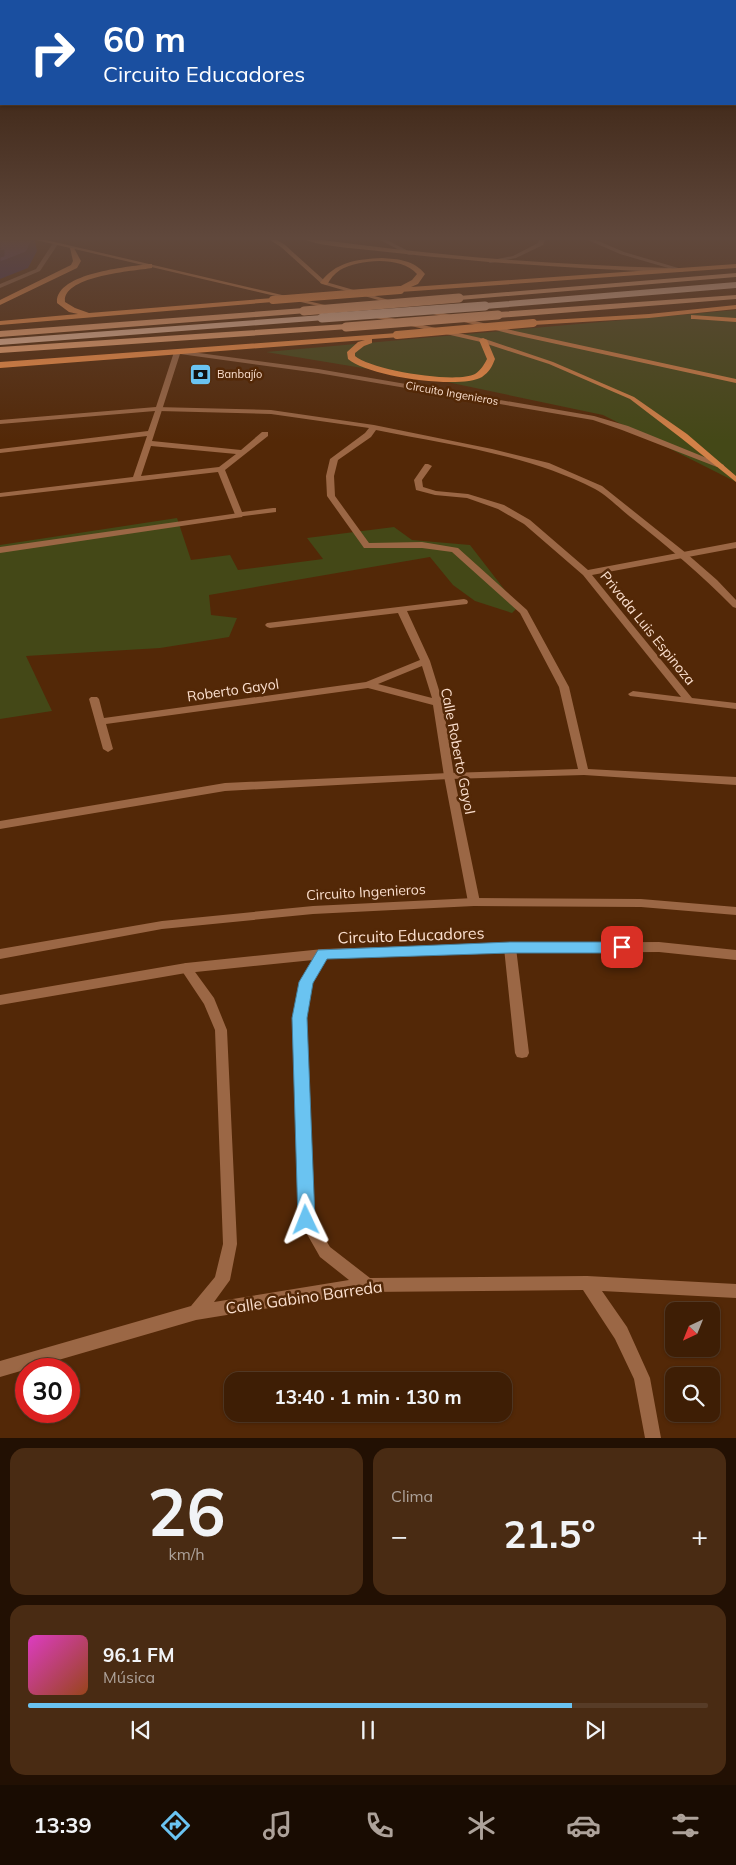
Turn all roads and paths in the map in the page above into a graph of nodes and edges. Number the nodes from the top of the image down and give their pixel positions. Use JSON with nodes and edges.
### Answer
{"nodes":[{"id":1,"x":67,"y":307,"type":"edge"},
{"id":2,"x":193,"y":307,"type":"edge"},
{"id":3,"x":335,"y":307,"type":"edge"},
{"id":4,"x":341,"y":307,"type":"edge"},
{"id":5,"x":414,"y":307,"type":"edge"},
{"id":6,"x":470,"y":307,"type":"edge"},
{"id":7,"x":602,"y":307,"type":"edge"},
{"id":8,"x":726,"y":307,"type":"edge"},
{"id":9,"x":91,"y":316,"type":"junction"},
{"id":10,"x":649,"y":316,"type":"junction"},
{"id":11,"x":736,"y":320,"type":"edge"},
{"id":12,"x":0,"y":323,"type":"edge"},
{"id":13,"x":0,"y":334,"type":"edge"},
{"id":14,"x":378,"y":338,"type":"junction"},
{"id":15,"x":483,"y":340,"type":"junction"},
{"id":16,"x":0,"y":342,"type":"edge"},
{"id":17,"x":0,"y":350,"type":"edge"},
{"id":18,"x":176,"y":352,"type":"junction"},
{"id":19,"x":0,"y":365,"type":"edge"},
{"id":20,"x":736,"y":381,"type":"edge"},
{"id":21,"x":159,"y":409,"type":"junction"},
{"id":22,"x":0,"y":422,"type":"edge"},
{"id":23,"x":374,"y":427,"type":"junction"},
{"id":24,"x":150,"y":433,"type":"junction"},
{"id":25,"x":265,"y":434,"type":"dead end"},
{"id":26,"x":148,"y":443,"type":"junction"},
{"id":27,"x":0,"y":451,"type":"edge"},
{"id":28,"x":241,"y":452,"type":"junction"},
{"id":29,"x":720,"y":465,"type":"junction"},
{"id":30,"x":428,"y":466,"type":"dead end"},
{"id":31,"x":221,"y":469,"type":"junction"},
{"id":32,"x":137,"y":478,"type":"junction"},
{"id":33,"x":736,"y":480,"type":"edge"},
{"id":34,"x":0,"y":495,"type":"edge"},
{"id":35,"x":273,"y":510,"type":"dead end"},
{"id":36,"x":239,"y":515,"type":"junction"},
{"id":37,"x":736,"y":545,"type":"edge"},
{"id":38,"x":0,"y":550,"type":"edge"},
{"id":39,"x":683,"y":555,"type":"junction"},
{"id":40,"x":586,"y":573,"type":"junction"},
{"id":41,"x":464,"y":602,"type":"dead end"},
{"id":42,"x":736,"y":605,"type":"edge"},
{"id":43,"x":401,"y":610,"type":"junction"},
{"id":44,"x":270,"y":625,"type":"dead end"},
{"id":45,"x":425,"y":661,"type":"junction"},
{"id":46,"x":368,"y":685,"type":"junction"},
{"id":47,"x":633,"y":694,"type":"dead end"},
{"id":48,"x":94,"y":699,"type":"dead end"},
{"id":49,"x":689,"y":700,"type":"junction"},
{"id":50,"x":438,"y":703,"type":"junction"},
{"id":51,"x":736,"y":706,"type":"edge"},
{"id":52,"x":101,"y":722,"type":"junction"},
{"id":53,"x":108,"y":749,"type":"dead end"},
{"id":54,"x":584,"y":772,"type":"junction"},
{"id":55,"x":448,"y":776,"type":"junction"},
{"id":56,"x":736,"y":781,"type":"edge"},
{"id":57,"x":0,"y":826,"type":"edge"},
{"id":58,"x":474,"y":902,"type":"junction"},
{"id":59,"x":736,"y":911,"type":"edge"},
{"id":60,"x":510,"y":948,"type":"junction"},
{"id":61,"x":0,"y":954,"type":"edge"},
{"id":62,"x":323,"y":954,"type":"junction"},
{"id":63,"x":736,"y":955,"type":"edge"},
{"id":64,"x":186,"y":968,"type":"junction"},
{"id":65,"x":0,"y":1000,"type":"edge"},
{"id":66,"x":522,"y":1053,"type":"dead end"},
{"id":67,"x":587,"y":1284,"type":"junction"},
{"id":68,"x":367,"y":1285,"type":"junction"},
{"id":69,"x":736,"y":1291,"type":"edge"},
{"id":70,"x":196,"y":1312,"type":"junction"},
{"id":71,"x":0,"y":1369,"type":"edge"},
{"id":72,"x":653,"y":1438,"type":"edge"}],
"edges":[{"from":1,"to":9,"type":"main road"},
{"from":2,"to":9,"type":"main road","bridge":true},
{"from":3,"to":15,"type":"main road","name":"Circuito Ingenieros"},
{"from":4,"to":13,"type":"highway","bridge":true},
{"from":5,"to":20,"type":"main road"},
{"from":6,"to":16,"type":"highway","bridge":true},
{"from":7,"to":17,"type":"highway","bridge":true},
{"from":8,"to":10,"type":"main road"},
{"from":9,"to":12,"type":"main road"},
{"from":10,"to":11,"type":"main road"},
{"from":10,"to":14,"type":"main road","bridge":true},
{"from":14,"to":15,"type":"main road"},
{"from":14,"to":18,"type":"main road"},
{"from":15,"to":29,"type":"main road","name":"Circuito Ingenieros"},
{"from":18,"to":19,"type":"main road"},
{"from":18,"to":21,"type":"street"},
{"from":18,"to":29,"type":"street","name":"Circuito Ingenieros"},
{"from":21,"to":22,"type":"street"},
{"from":21,"to":23,"type":"street"},
{"from":21,"to":24,"type":"street"},
{"from":23,"to":39,"type":"street"},
{"from":23,"to":54,"type":"street"},
{"from":24,"to":26,"type":"street"},
{"from":24,"to":27,"type":"street"},
{"from":25,"to":28,"type":"street"},
{"from":26,"to":28,"type":"street"},
{"from":26,"to":32,"type":"street"},
{"from":28,"to":31,"type":"street"},
{"from":29,"to":33,"type":"main road","name":"Circuito Ingenieros"},
{"from":30,"to":40,"type":"street","name":"Privada Luis Espinoza"},
{"from":31,"to":32,"type":"street"},
{"from":31,"to":36,"type":"street"},
{"from":32,"to":34,"type":"street"},
{"from":35,"to":36,"type":"street"},
{"from":36,"to":38,"type":"street"},
{"from":37,"to":39,"type":"street","name":"Privada Luis Espinoza"},
{"from":39,"to":40,"type":"street","name":"Privada Luis Espinoza"},
{"from":39,"to":42,"type":"street"},
{"from":40,"to":49,"type":"street","name":"Privada Luis Espinoza"},
{"from":41,"to":43,"type":"street"},
{"from":43,"to":44,"type":"street"},
{"from":43,"to":45,"type":"street","name":"Calle Roberto Gayol"},
{"from":45,"to":46,"type":"street","name":"Roberto Gayol"},
{"from":45,"to":50,"type":"street","name":"Calle Roberto Gayol"},
{"from":46,"to":50,"type":"street","name":"Roberto Gayol"},
{"from":46,"to":52,"type":"street","name":"Roberto Gayol"},
{"from":47,"to":49,"type":"street","name":"Privada Luis Espinoza"},
{"from":48,"to":52,"type":"street"},
{"from":49,"to":51,"type":"street","name":"Privada Luis Espinoza"},
{"from":50,"to":55,"type":"street","name":"Calle Roberto Gayol"},
{"from":52,"to":53,"type":"street"},
{"from":54,"to":55,"type":"street"},
{"from":54,"to":56,"type":"street"},
{"from":55,"to":57,"type":"street"},
{"from":55,"to":58,"type":"street","name":"Calle Roberto Gayol"},
{"from":58,"to":59,"type":"street","name":"Circuito Ingenieros"},
{"from":58,"to":61,"type":"street","name":"Circuito Ingenieros"},
{"from":60,"to":62,"type":"street","name":"Circuito Educadores"},
{"from":60,"to":63,"type":"street","name":"Circuito Educadores"},
{"from":60,"to":66,"type":"street"},
{"from":62,"to":64,"type":"street","name":"Circuito Educadores"},
{"from":62,"to":68,"type":"street"},
{"from":64,"to":65,"type":"street","name":"Circuito Educadores"},
{"from":64,"to":70,"type":"street"},
{"from":67,"to":68,"type":"street","name":"Calle Gabino Barreda"},
{"from":67,"to":69,"type":"street","name":"Calle Gabino Barreda"},
{"from":67,"to":72,"type":"street"},
{"from":68,"to":70,"type":"street","name":"Calle Gabino Barreda"},
{"from":70,"to":71,"type":"street","name":"Calle Gabino Barreda"}]}
